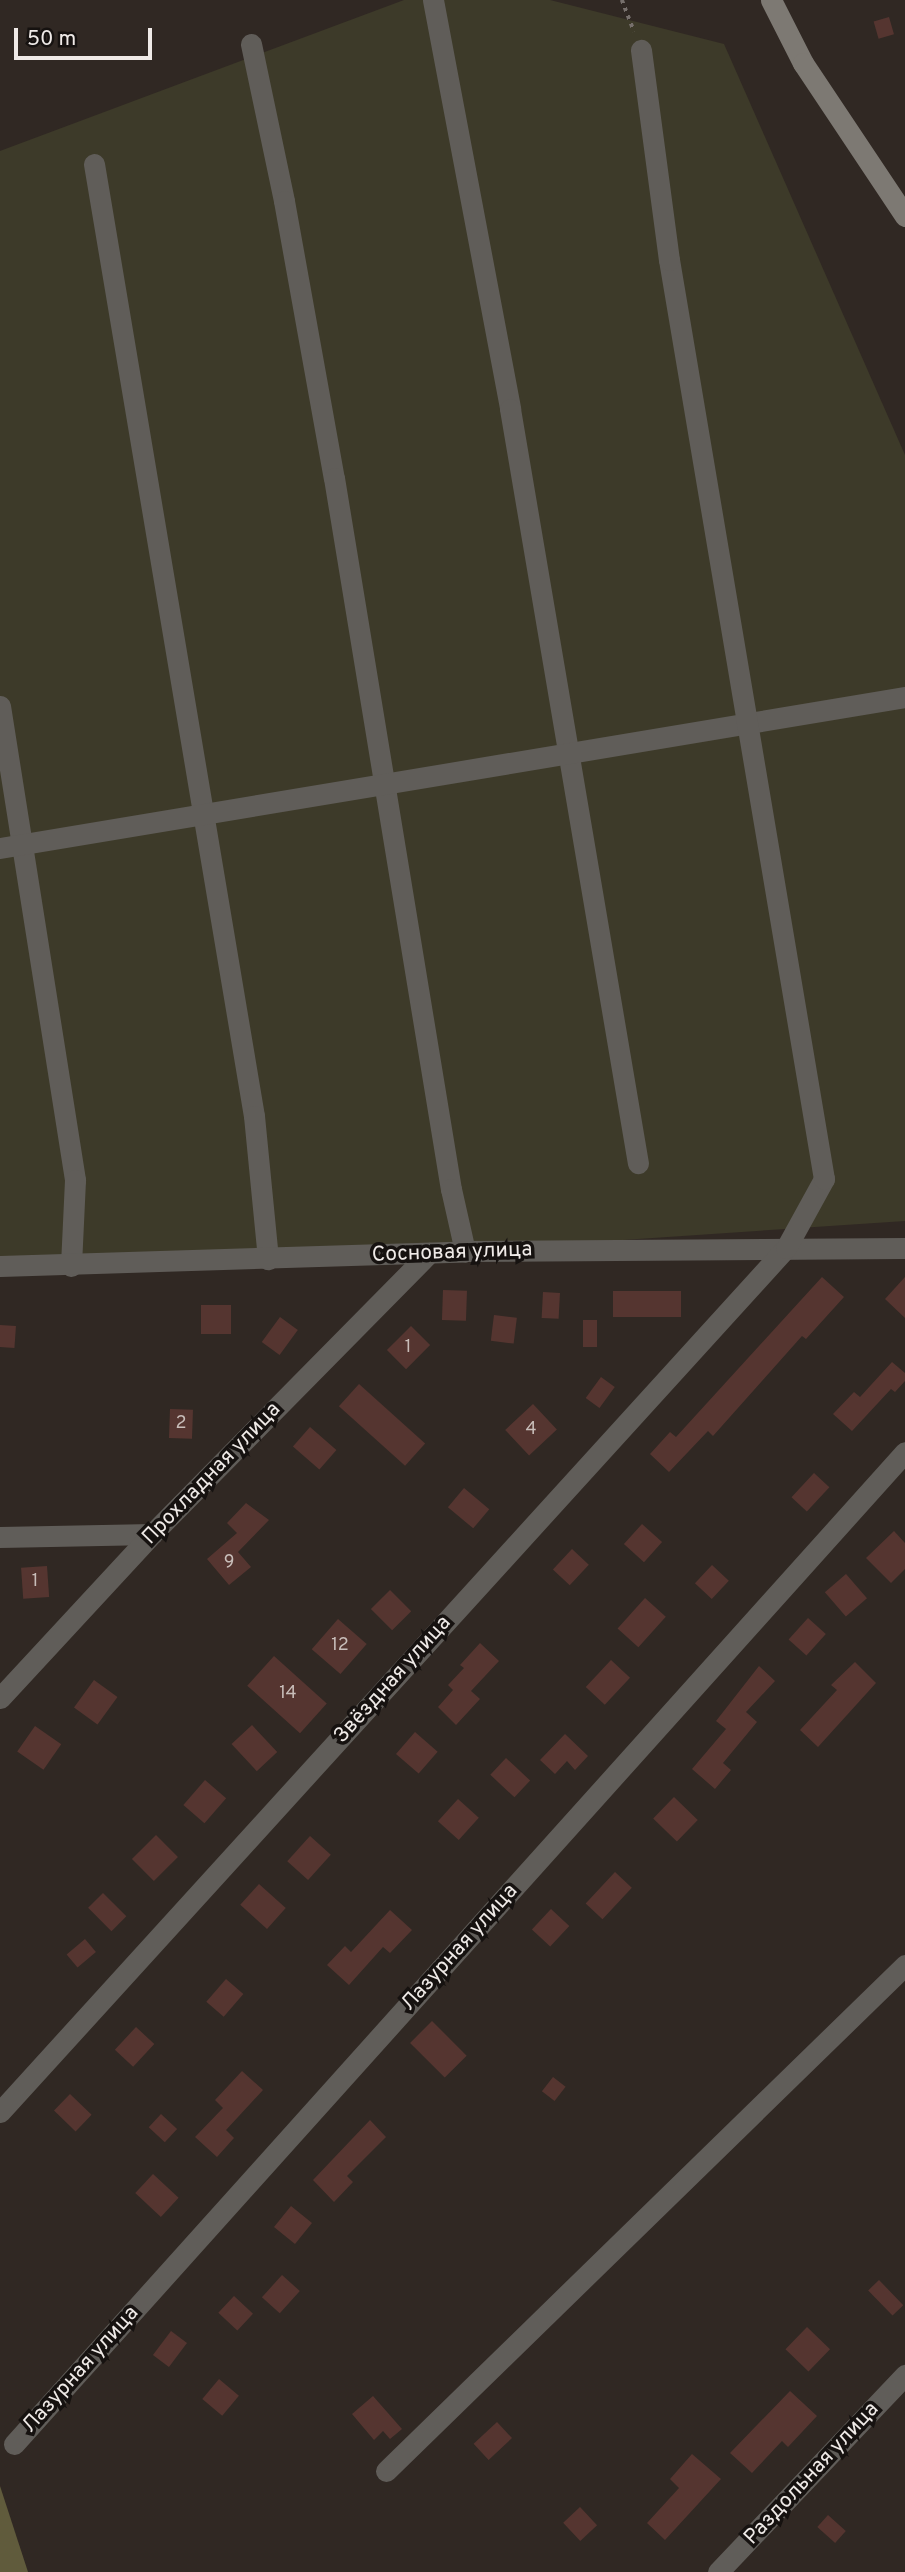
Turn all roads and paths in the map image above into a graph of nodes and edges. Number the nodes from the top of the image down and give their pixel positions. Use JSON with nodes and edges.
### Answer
{"nodes":[{"id":1,"x":433,"y":0,"type":"edge"},
{"id":2,"x":622,"y":0,"type":"edge"},
{"id":3,"x":771,"y":0,"type":"edge"},
{"id":4,"x":251,"y":44,"type":"dead end"},
{"id":5,"x":641,"y":50,"type":"joint"},
{"id":6,"x":94,"y":164,"type":"dead end"},
{"id":7,"x":905,"y":216,"type":"edge"},
{"id":8,"x":905,"y":697,"type":"edge"},
{"id":9,"x":0,"y":706,"type":"edge"},
{"id":10,"x":750,"y":724,"type":"junction"},
{"id":11,"x":569,"y":754,"type":"junction"},
{"id":12,"x":385,"y":785,"type":"junction"},
{"id":13,"x":203,"y":815,"type":"junction"},
{"id":14,"x":10,"y":846,"type":"edge"},
{"id":15,"x":638,"y":1163,"type":"dead end"},
{"id":16,"x":786,"y":1248,"type":"junction"},
{"id":17,"x":905,"y":1248,"type":"edge"},
{"id":18,"x":465,"y":1251,"type":"junction"},
{"id":19,"x":429,"y":1253,"type":"junction"},
{"id":20,"x":268,"y":1259,"type":"junction"},
{"id":21,"x":0,"y":1266,"type":"edge"},
{"id":22,"x":71,"y":1266,"type":"junction"},
{"id":23,"x":905,"y":1452,"type":"edge"},
{"id":24,"x":152,"y":1534,"type":"junction"},
{"id":25,"x":0,"y":1536,"type":"edge"},
{"id":26,"x":0,"y":1698,"type":"edge"},
{"id":27,"x":905,"y":1965,"type":"edge"},
{"id":28,"x":0,"y":2112,"type":"edge"},
{"id":29,"x":905,"y":2375,"type":"edge"},
{"id":30,"x":14,"y":2444,"type":"dead end"},
{"id":31,"x":386,"y":2472,"type":"dead end"},
{"id":32,"x":718,"y":2572,"type":"edge"}],
"edges":[{"from":1,"to":11,"type":"street"},
{"from":2,"to":5,"type":"path"},
{"from":3,"to":7,"type":"street"},
{"from":4,"to":12,"type":"street"},
{"from":5,"to":10,"type":"street","name":"Звёздная улица"},
{"from":6,"to":13,"type":"street"},
{"from":8,"to":10,"type":"street"},
{"from":9,"to":14,"type":"street"},
{"from":10,"to":11,"type":"street"},
{"from":10,"to":16,"type":"street","name":"Звёздная улица"},
{"from":11,"to":12,"type":"street"},
{"from":11,"to":15,"type":"street"},
{"from":12,"to":13,"type":"street"},
{"from":12,"to":18,"type":"street"},
{"from":13,"to":14,"type":"street"},
{"from":13,"to":20,"type":"street"},
{"from":14,"to":22,"type":"street"},
{"from":16,"to":17,"type":"street","name":"Сосновая улица"},
{"from":16,"to":18,"type":"street","name":"Сосновая улица"},
{"from":16,"to":28,"type":"street","name":"Звёздная улица"},
{"from":18,"to":19,"type":"street","name":"Сосновая улица"},
{"from":19,"to":20,"type":"street","name":"Сосновая улица"},
{"from":19,"to":24,"type":"street","name":"Прохладная улица"},
{"from":20,"to":22,"type":"street","name":"Сосновая улица"},
{"from":21,"to":22,"type":"street","name":"Сосновая улица"},
{"from":23,"to":30,"type":"street","name":"Лазурная улица"},
{"from":24,"to":25,"type":"street"},
{"from":24,"to":26,"type":"street","name":"Прохладная улица"},
{"from":27,"to":31,"type":"street"},
{"from":29,"to":32,"type":"street","name":"Раздольная улица"}]}
